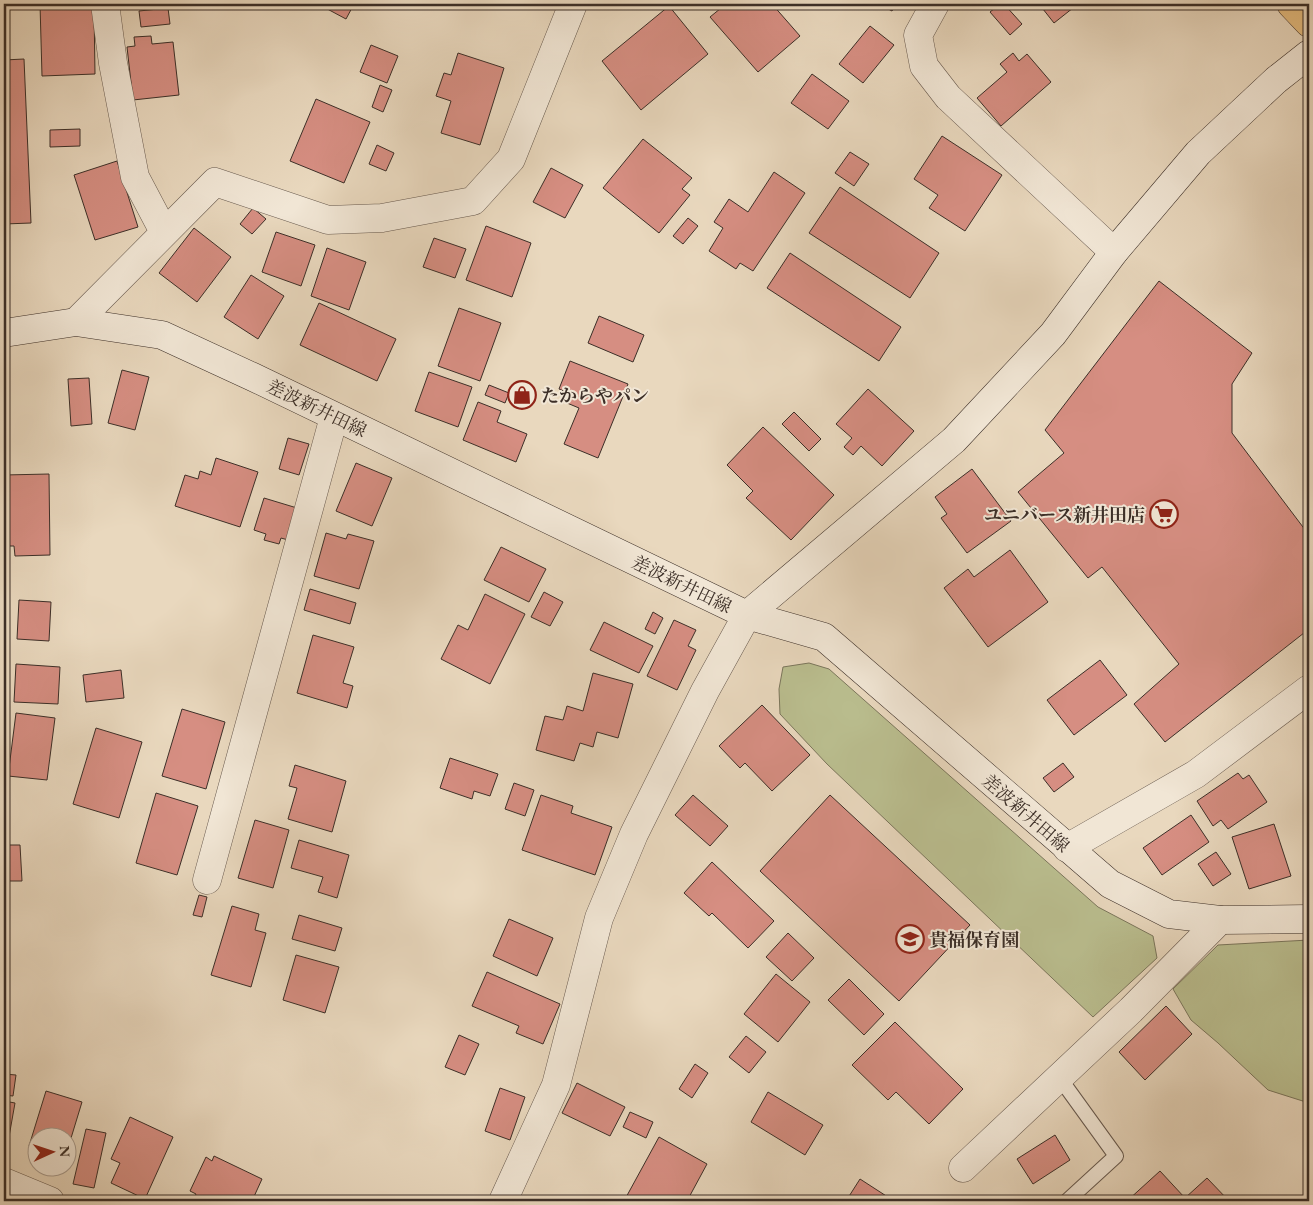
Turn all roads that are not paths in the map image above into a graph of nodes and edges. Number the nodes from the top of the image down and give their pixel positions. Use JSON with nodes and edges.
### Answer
{"nodes":[{"id":1,"x":105,"y":4,"type":"edge"},
{"id":2,"x":573,"y":4,"type":"edge"},
{"id":3,"x":936,"y":4,"type":"edge"},
{"id":4,"x":1291,"y":4,"type":"edge"},
{"id":5,"x":1309,"y":23,"type":"edge"},
{"id":6,"x":1309,"y":54,"type":"edge"},
{"id":7,"x":164,"y":232,"type":"junction"},
{"id":8,"x":1114,"y":252,"type":"junction"},
{"id":9,"x":76,"y":322,"type":"junction"},
{"id":10,"x":4,"y":334,"type":"edge"},
{"id":11,"x":334,"y":416,"type":"junction"},
{"id":12,"x":747,"y":615,"type":"junction"},
{"id":13,"x":1309,"y":689,"type":"edge"},
{"id":14,"x":1067,"y":848,"type":"junction"},
{"id":15,"x":207,"y":880,"type":"dead end"},
{"id":16,"x":1309,"y":919,"type":"edge"},
{"id":17,"x":1220,"y":920,"type":"junction"},
{"id":18,"x":1059,"y":1078,"type":"junction"},
{"id":19,"x":963,"y":1168,"type":"dead end"},
{"id":20,"x":4,"y":1182,"type":"edge"},
{"id":21,"x":50,"y":1201,"type":"edge"},
{"id":22,"x":503,"y":1201,"type":"edge"},
{"id":23,"x":1067,"y":1201,"type":"edge"}],
"edges":[{"from":1,"to":7,"type":"street"},
{"from":2,"to":7,"type":"street"},
{"from":3,"to":8,"type":"street"},
{"from":4,"to":5,"type":"main road"},
{"from":6,"to":8,"type":"street"},
{"from":7,"to":9,"type":"street"},
{"from":8,"to":12,"type":"street"},
{"from":9,"to":10,"type":"street","name":"差波新井田線"},
{"from":9,"to":11,"type":"street","name":"差波新井田線"},
{"from":11,"to":12,"type":"street","name":"差波新井田線"},
{"from":11,"to":15,"type":"street"},
{"from":12,"to":14,"type":"street","name":"差波新井田線"},
{"from":12,"to":22,"type":"street"},
{"from":13,"to":14,"type":"street"},
{"from":14,"to":17,"type":"street","name":"差波新井田線"},
{"from":16,"to":17,"type":"street","name":"差波新井田線"},
{"from":17,"to":18,"type":"street"},
{"from":18,"to":19,"type":"street"},
{"from":18,"to":23,"type":"lane"},
{"from":20,"to":21,"type":"street"}]}
